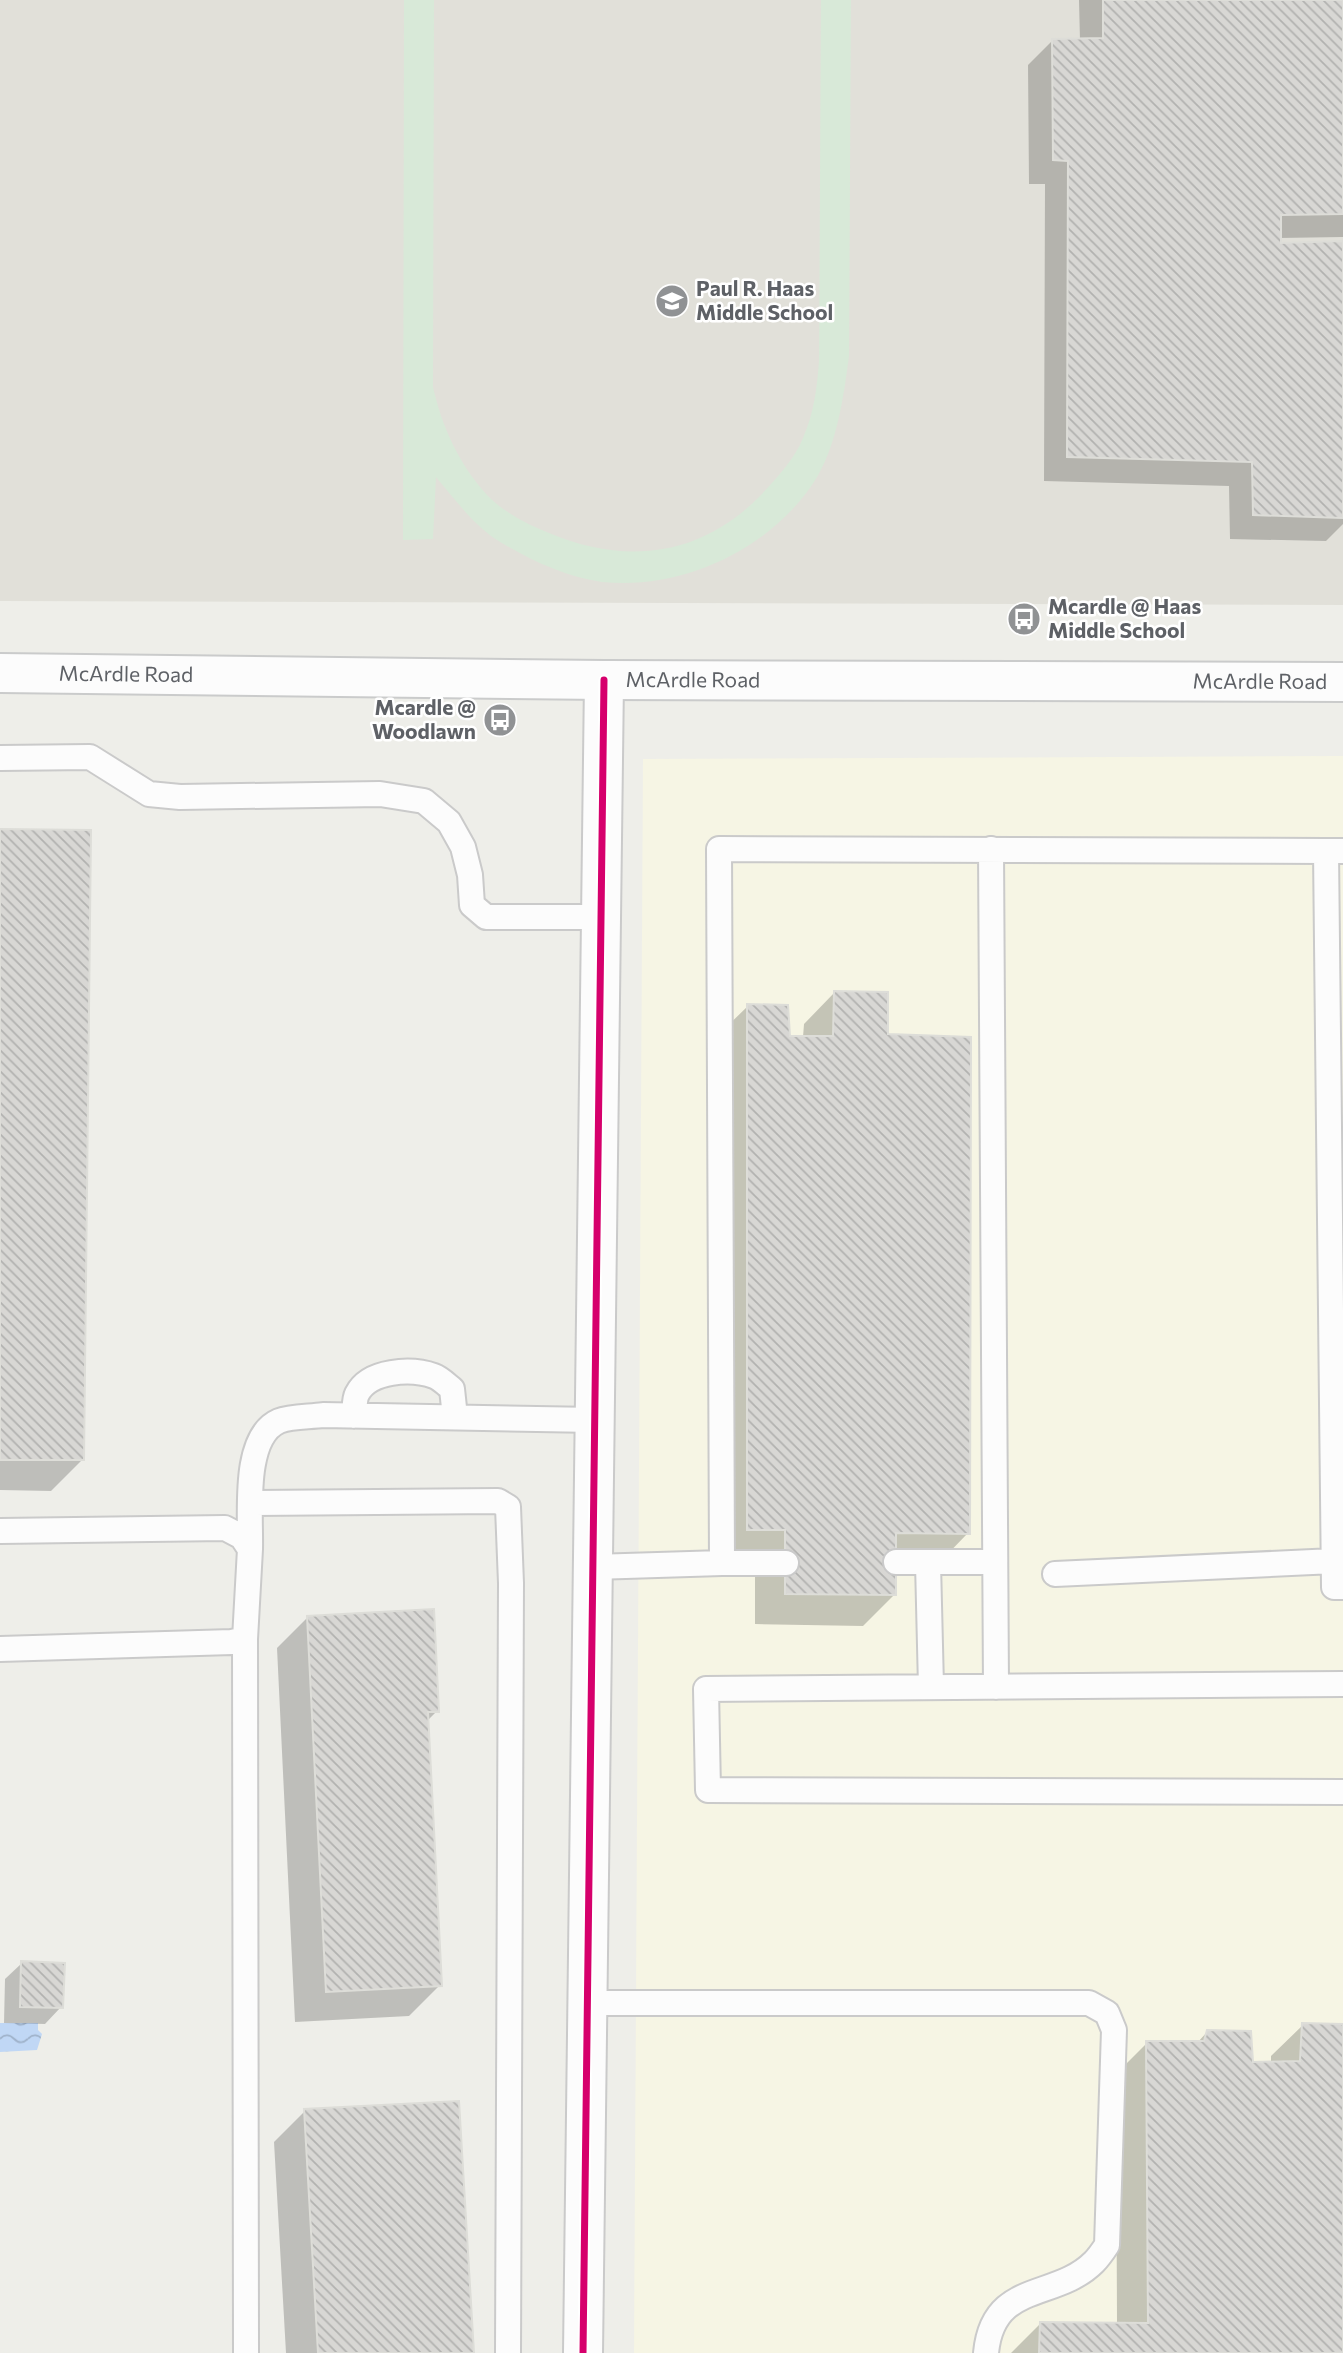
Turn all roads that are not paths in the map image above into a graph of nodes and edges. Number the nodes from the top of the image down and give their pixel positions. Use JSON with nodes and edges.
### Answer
{"nodes":[{"id":1,"x":0,"y":673,"type":"edge"},
{"id":2,"x":604,"y":680,"type":"junction"},
{"id":3,"x":1343,"y":682,"type":"edge"},
{"id":4,"x":0,"y":758,"type":"edge"},
{"id":5,"x":991,"y":849,"type":"junction"},
{"id":6,"x":1334,"y":851,"type":"edge"},
{"id":7,"x":599,"y":917,"type":"junction"},
{"id":8,"x":1335,"y":978,"type":"edge"},
{"id":9,"x":1336,"y":1099,"type":"edge"},
{"id":10,"x":1337,"y":1211,"type":"edge"},
{"id":11,"x":1337,"y":1330,"type":"edge"},
{"id":12,"x":354,"y":1416,"type":"junction"},
{"id":13,"x":455,"y":1417,"type":"junction"},
{"id":14,"x":595,"y":1420,"type":"junction"},
{"id":15,"x":1338,"y":1444,"type":"edge"},
{"id":16,"x":252,"y":1503,"type":"junction"},
{"id":17,"x":0,"y":1531,"type":"edge"},
{"id":18,"x":250,"y":1549,"type":"junction"},
{"id":19,"x":1334,"y":1561,"type":"junction"},
{"id":20,"x":896,"y":1562,"type":"dead end"},
{"id":21,"x":995,"y":1562,"type":"junction"},
{"id":22,"x":722,"y":1563,"type":"junction"},
{"id":23,"x":786,"y":1563,"type":"dead end"},
{"id":24,"x":928,"y":1563,"type":"junction"},
{"id":25,"x":593,"y":1567,"type":"junction"},
{"id":26,"x":1055,"y":1574,"type":"dead end"},
{"id":27,"x":1343,"y":1587,"type":"edge"},
{"id":28,"x":245,"y":1639,"type":"junction"},
{"id":29,"x":0,"y":1649,"type":"edge"},
{"id":30,"x":1343,"y":1684,"type":"edge"},
{"id":31,"x":931,"y":1687,"type":"junction"},
{"id":32,"x":996,"y":1687,"type":"junction"},
{"id":33,"x":1343,"y":1792,"type":"edge"},
{"id":34,"x":588,"y":2003,"type":"junction"},
{"id":35,"x":246,"y":2353,"type":"edge"},
{"id":36,"x":508,"y":2353,"type":"edge"},
{"id":37,"x":583,"y":2353,"type":"edge"},
{"id":38,"x":986,"y":2353,"type":"edge"}],
"edges":[{"from":1,"to":2,"type":"street","name":"McArdle Road"},
{"from":2,"to":3,"type":"street","name":"McArdle Road"},
{"from":2,"to":7,"type":"street"},
{"from":4,"to":7,"type":"lane"},
{"from":5,"to":6,"type":"lane"},
{"from":5,"to":21,"type":"lane"},
{"from":5,"to":22,"type":"lane"},
{"from":6,"to":8,"type":"lane"},
{"from":7,"to":14,"type":"street"},
{"from":8,"to":9,"type":"lane"},
{"from":9,"to":10,"type":"lane"},
{"from":10,"to":11,"type":"lane"},
{"from":11,"to":15,"type":"lane"},
{"from":12,"to":13,"type":"lane"},
{"from":12,"to":13,"type":"lane"},
{"from":12,"to":16,"type":"lane"},
{"from":13,"to":14,"type":"lane"},
{"from":14,"to":25,"type":"street"},
{"from":15,"to":19,"type":"lane"},
{"from":16,"to":18,"type":"lane"},
{"from":16,"to":36,"type":"lane"},
{"from":17,"to":18,"type":"lane"},
{"from":18,"to":28,"type":"lane"},
{"from":19,"to":26,"type":"lane"},
{"from":19,"to":27,"type":"lane"},
{"from":20,"to":24,"type":"lane"},
{"from":21,"to":24,"type":"lane"},
{"from":21,"to":32,"type":"lane"},
{"from":22,"to":23,"type":"lane"},
{"from":22,"to":25,"type":"lane"},
{"from":24,"to":31,"type":"lane"},
{"from":25,"to":34,"type":"street"},
{"from":28,"to":29,"type":"lane"},
{"from":28,"to":35,"type":"lane"},
{"from":30,"to":32,"type":"lane"},
{"from":31,"to":32,"type":"lane"},
{"from":31,"to":33,"type":"lane"},
{"from":34,"to":37,"type":"street"},
{"from":34,"to":38,"type":"lane"}]}
